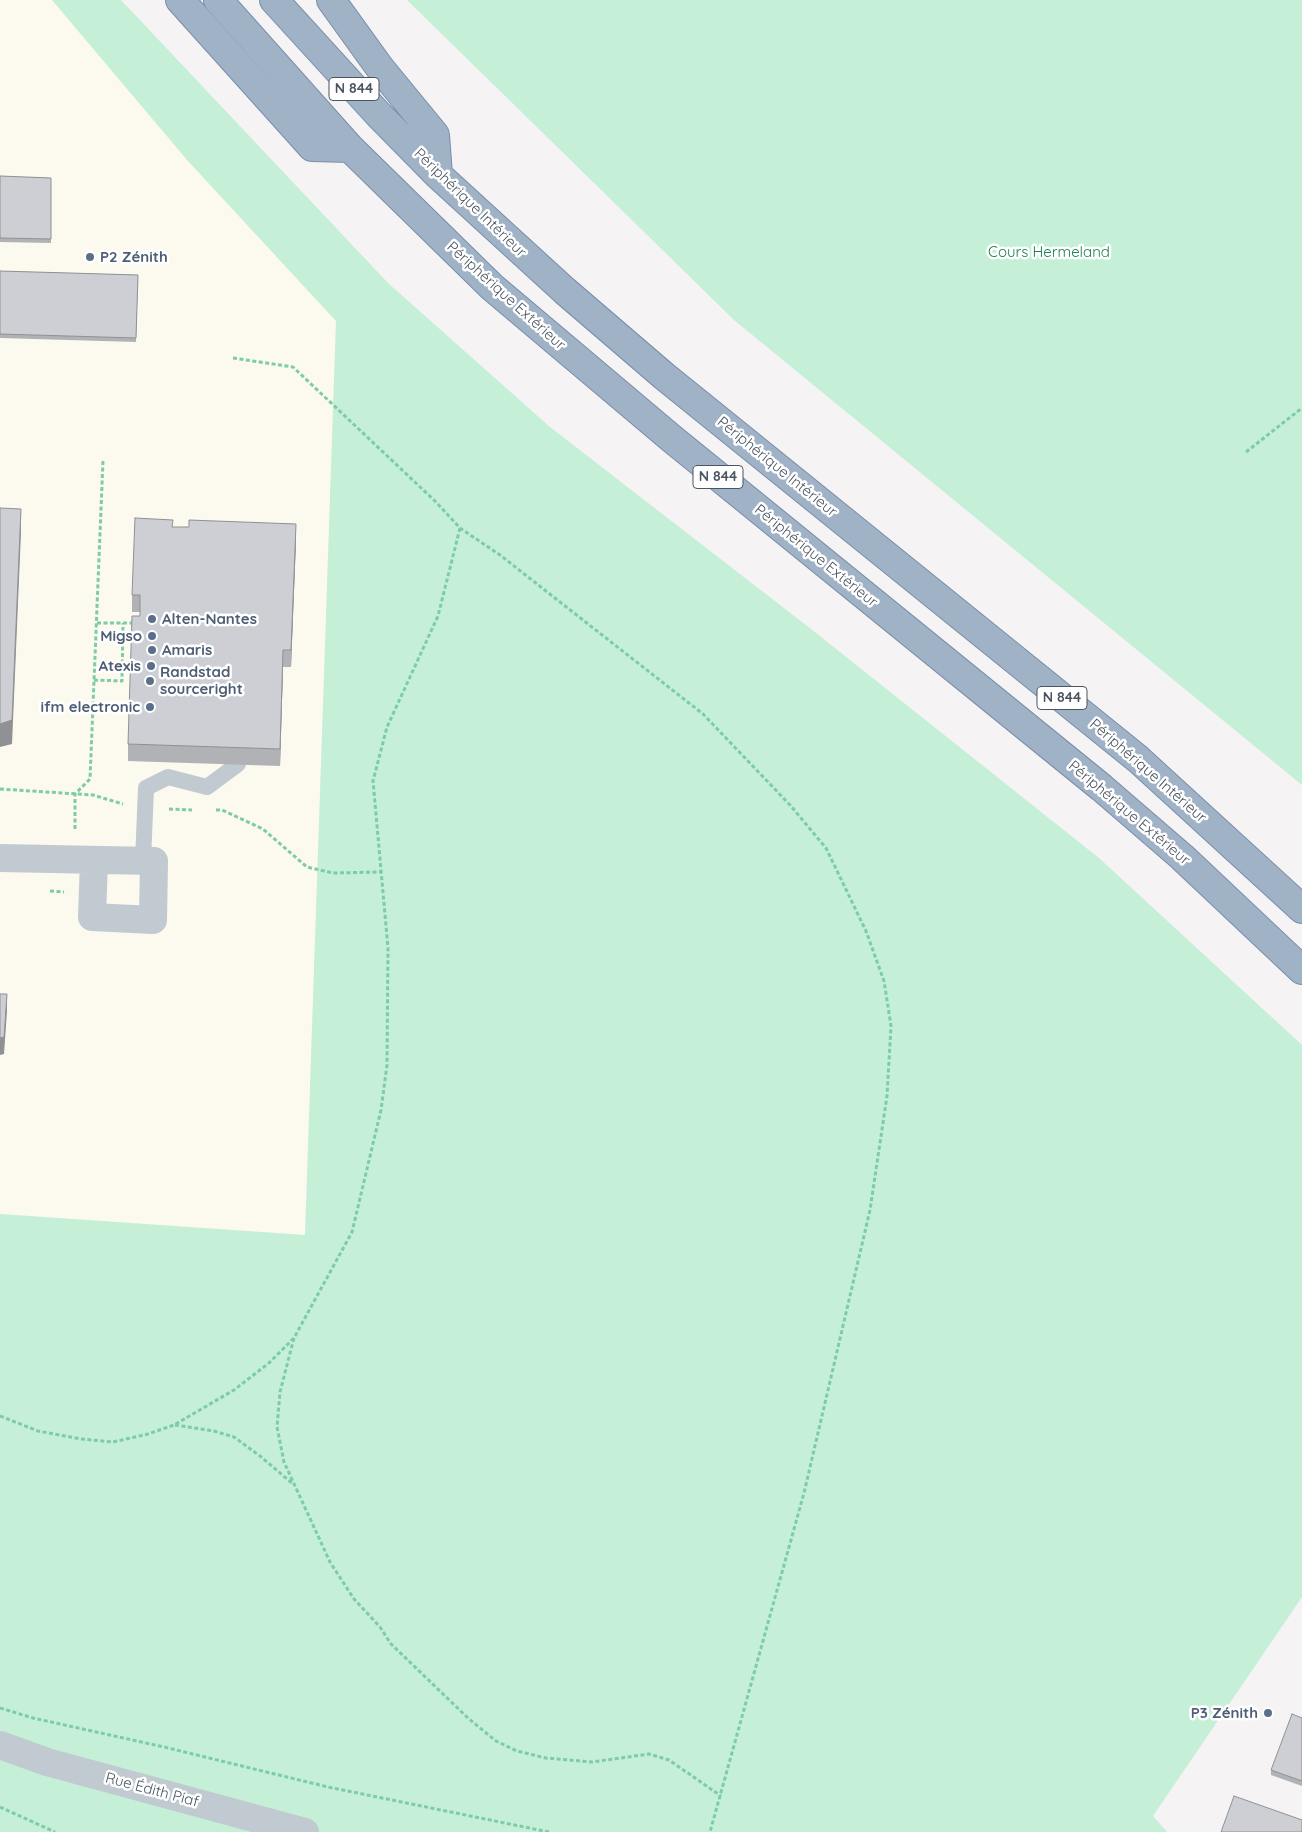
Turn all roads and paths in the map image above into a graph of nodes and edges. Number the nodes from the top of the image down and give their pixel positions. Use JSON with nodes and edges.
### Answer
{"nodes":[{"id":1,"x":180,"y":0,"type":"edge"},
{"id":2,"x":218,"y":0,"type":"edge"},
{"id":3,"x":274,"y":0,"type":"edge"},
{"id":4,"x":331,"y":0,"type":"edge"},
{"id":5,"x":350,"y":148,"type":"junction"},
{"id":6,"x":438,"y":175,"type":"junction"},
{"id":7,"x":233,"y":358,"type":"dead end"},
{"id":8,"x":1302,"y":408,"type":"edge"},
{"id":9,"x":1246,"y":452,"type":"dead end"},
{"id":10,"x":103,"y":460,"type":"dead end"},
{"id":11,"x":460,"y":528,"type":"junction"},
{"id":12,"x":97,"y":622,"type":"junction"},
{"id":13,"x":123,"y":623,"type":"junction"},
{"id":14,"x":140,"y":624,"type":"edge"},
{"id":15,"x":94,"y":680,"type":"junction"},
{"id":16,"x":238,"y":764,"type":"edge"},
{"id":17,"x":0,"y":789,"type":"edge"},
{"id":18,"x":75,"y":794,"type":"junction"},
{"id":19,"x":146,"y":807,"type":"junction"},
{"id":20,"x":194,"y":810,"type":"dead end"},
{"id":21,"x":213,"y":810,"type":"dead end"},
{"id":22,"x":0,"y":858,"type":"edge"},
{"id":23,"x":94,"y":861,"type":"junction"},
{"id":24,"x":142,"y":861,"type":"junction"},
{"id":25,"x":381,"y":872,"type":"junction"},
{"id":26,"x":1302,"y":909,"type":"edge"},
{"id":27,"x":1302,"y":970,"type":"edge"},
{"id":28,"x":294,"y":1338,"type":"junction"},
{"id":29,"x":0,"y":1416,"type":"edge"},
{"id":30,"x":174,"y":1425,"type":"junction"},
{"id":31,"x":295,"y":1486,"type":"junction"},
{"id":32,"x":0,"y":1708,"type":"edge"},
{"id":33,"x":0,"y":1745,"type":"edge"},
{"id":34,"x":721,"y":1796,"type":"junction"},
{"id":35,"x":0,"y":1807,"type":"edge"},
{"id":36,"x":55,"y":1832,"type":"edge"},
{"id":37,"x":304,"y":1832,"type":"edge"},
{"id":38,"x":549,"y":1832,"type":"edge"},
{"id":39,"x":710,"y":1832,"type":"edge"}],
"edges":[{"from":1,"to":5,"type":"highway"},
{"from":2,"to":5,"type":"highway","name":"Périphérique Extérieur","number":"N 844"},
{"from":3,"to":6,"type":"highway","name":"Périphérique Intérieur","number":"N 844"},
{"from":4,"to":6,"type":"highway"},
{"from":5,"to":27,"type":"highway","name":"Périphérique Extérieur","number":"N 844"},
{"from":6,"to":26,"type":"highway","name":"Périphérique Intérieur","number":"N 844"},
{"from":7,"to":11,"type":"path"},
{"from":8,"to":9,"type":"path"},
{"from":10,"to":12,"type":"path"},
{"from":11,"to":25,"type":"path"},
{"from":11,"to":34,"type":"path"},
{"from":12,"to":13,"type":"path"},
{"from":12,"to":15,"type":"path"},
{"from":13,"to":14,"type":"path"},
{"from":13,"to":15,"type":"path"},
{"from":15,"to":18,"type":"path"},
{"from":16,"to":19,"type":"lane"},
{"from":17,"to":18,"type":"path"},
{"from":18,"to":19,"type":"path"},
{"from":19,"to":20,"type":"path"},
{"from":19,"to":24,"type":"lane"},
{"from":21,"to":25,"type":"path"},
{"from":22,"to":23,"type":"street"},
{"from":23,"to":24,"type":"street"},
{"from":23,"to":24,"type":"street"},
{"from":25,"to":28,"type":"path"},
{"from":28,"to":30,"type":"path"},
{"from":28,"to":31,"type":"path"},
{"from":29,"to":30,"type":"path"},
{"from":30,"to":31,"type":"path"},
{"from":31,"to":34,"type":"path"},
{"from":32,"to":38,"type":"path"},
{"from":33,"to":37,"type":"street","name":"Rue Édith Piaf"},
{"from":34,"to":39,"type":"path"},
{"from":35,"to":36,"type":"path"}]}
